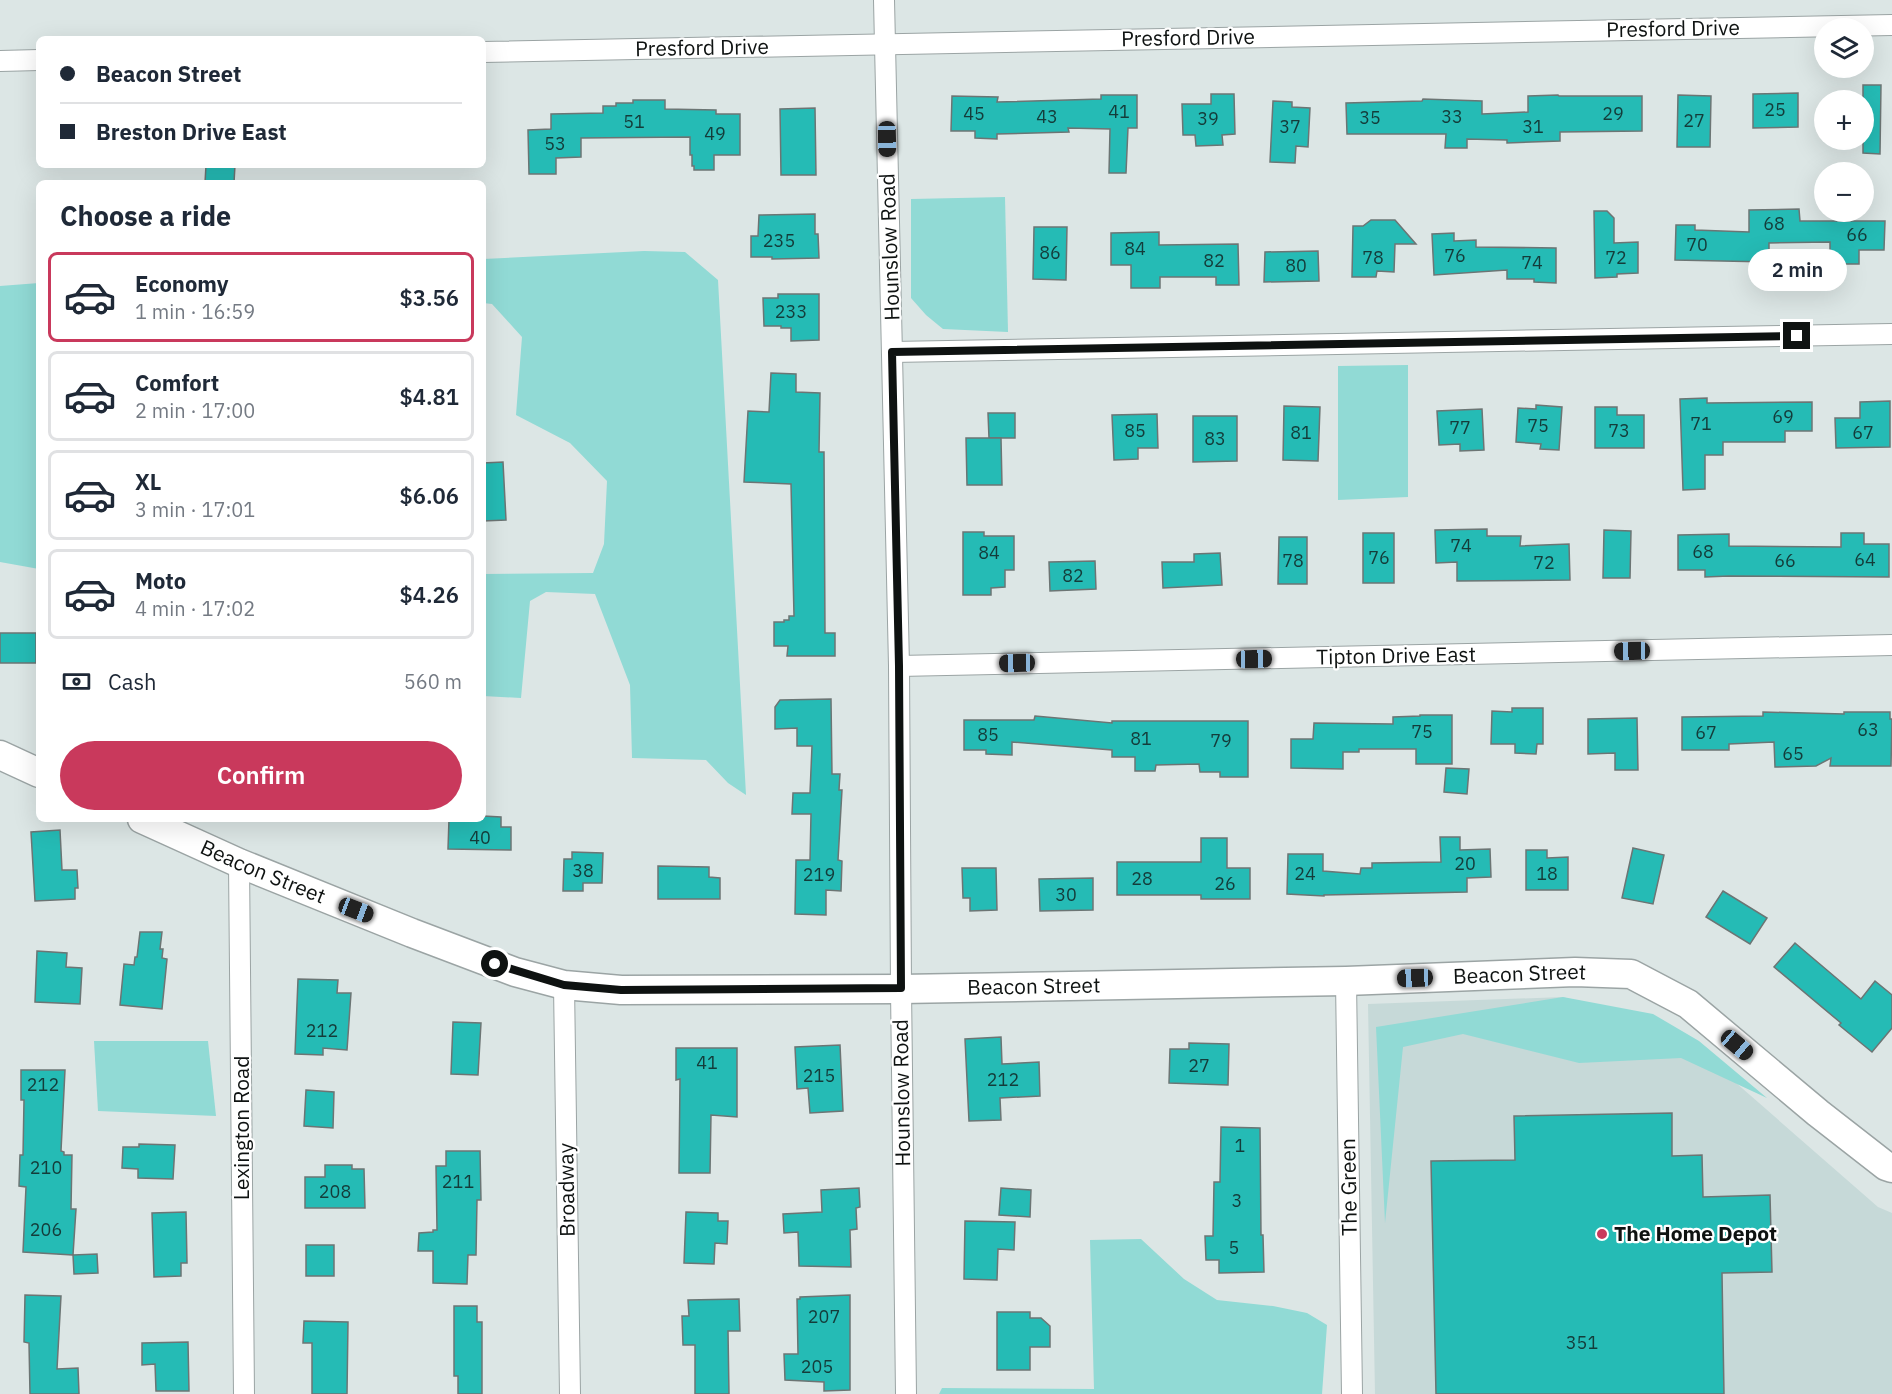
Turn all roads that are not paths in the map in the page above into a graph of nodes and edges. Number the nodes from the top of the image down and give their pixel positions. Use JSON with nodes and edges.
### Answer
{"nodes":[{"id":1,"x":884,"y":0,"type":"edge"},
{"id":2,"x":1892,"y":25,"type":"edge"},
{"id":3,"x":884,"y":44,"type":"junction"},
{"id":4,"x":486,"y":52,"type":"edge"},
{"id":5,"x":36,"y":60,"type":"edge"},
{"id":6,"x":0,"y":61,"type":"edge"},
{"id":7,"x":1892,"y":334,"type":"edge"},
{"id":8,"x":892,"y":352,"type":"junction"},
{"id":9,"x":1892,"y":645,"type":"edge"},
{"id":10,"x":899,"y":666,"type":"junction"},
{"id":11,"x":0,"y":756,"type":"edge"},
{"id":12,"x":36,"y":772,"type":"edge"},
{"id":13,"x":149,"y":822,"type":"edge"},
{"id":14,"x":239,"y":863,"type":"junction"},
{"id":15,"x":1346,"y":981,"type":"junction"},
{"id":16,"x":564,"y":985,"type":"junction"},
{"id":17,"x":901,"y":988,"type":"junction"},
{"id":18,"x":1892,"y":1168,"type":"edge"},
{"id":19,"x":244,"y":1394,"type":"edge"},
{"id":20,"x":570,"y":1394,"type":"edge"},
{"id":21,"x":906,"y":1394,"type":"edge"},
{"id":22,"x":1352,"y":1394,"type":"edge"}],
"edges":[{"from":1,"to":3,"type":"street","name":"Hounslow Road"},
{"from":2,"to":3,"type":"street","name":"Presford Drive"},
{"from":3,"to":4,"type":"street","name":"Presford Drive"},
{"from":3,"to":8,"type":"street","name":"Hounslow Road"},
{"from":5,"to":6,"type":"street"},
{"from":7,"to":8,"type":"street"},
{"from":8,"to":10,"type":"street","name":"Hounslow Road"},
{"from":9,"to":10,"type":"street","name":"Tipton Drive East"},
{"from":10,"to":17,"type":"street","name":"Hounslow Road"},
{"from":11,"to":12,"type":"street"},
{"from":13,"to":14,"type":"street","name":"Beacon Street"},
{"from":14,"to":16,"type":"street","name":"Beacon Street"},
{"from":14,"to":19,"type":"street","name":"Lexington Road"},
{"from":15,"to":17,"type":"street","name":"Beacon Street"},
{"from":15,"to":18,"type":"street","name":"Beacon Street"},
{"from":15,"to":22,"type":"street","name":"The Green"},
{"from":16,"to":17,"type":"street","name":"Beacon Street"},
{"from":16,"to":20,"type":"street","name":"Broadway"},
{"from":17,"to":21,"type":"street","name":"Hounslow Road"}]}
